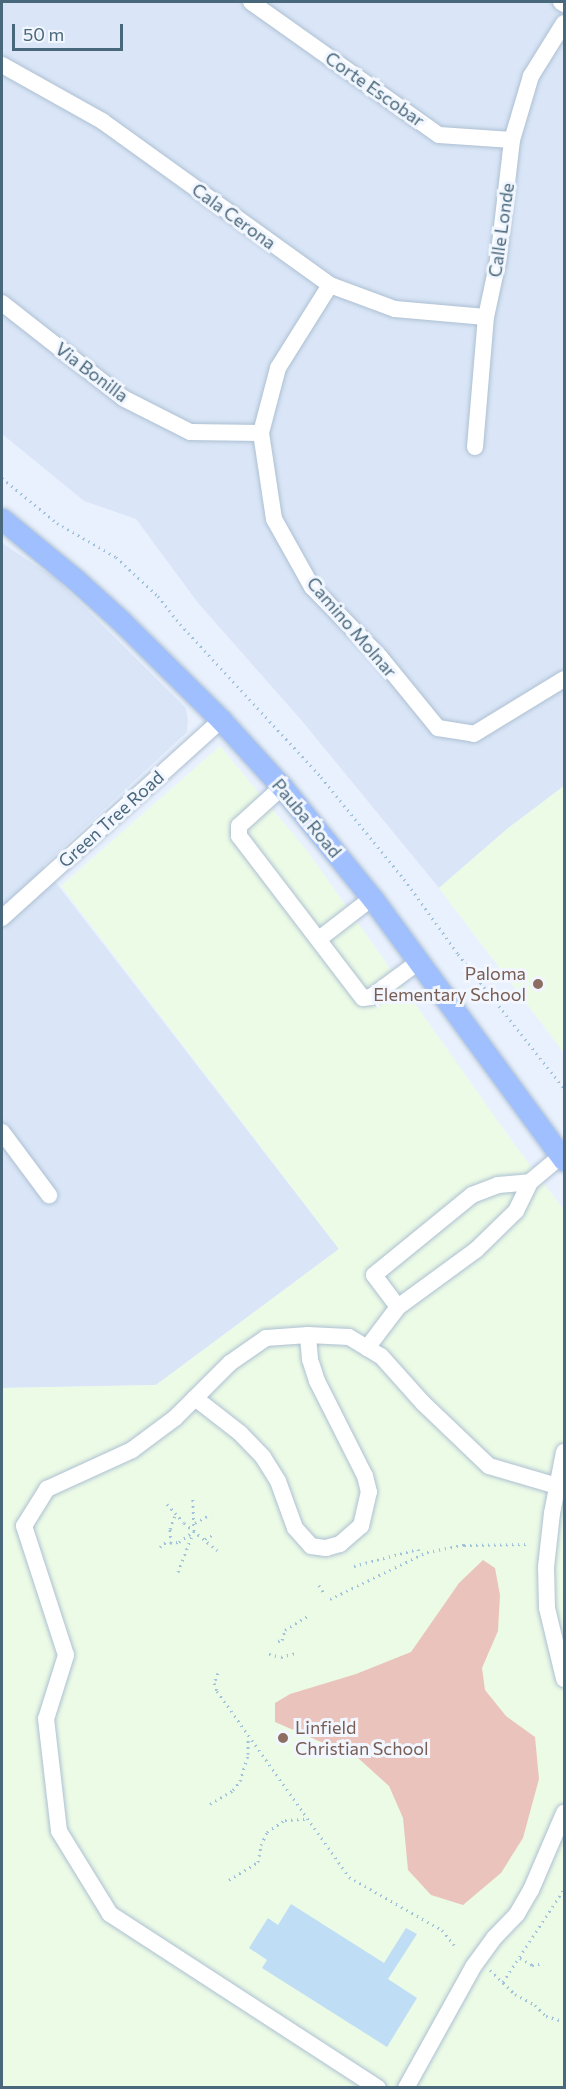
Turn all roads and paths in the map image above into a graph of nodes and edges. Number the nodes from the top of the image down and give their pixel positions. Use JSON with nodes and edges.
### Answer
{"nodes":[{"id":1,"x":251,"y":2,"type":"edge"},
{"id":2,"x":561,"y":2,"type":"edge"},
{"id":3,"x":564,"y":4,"type":"edge"},
{"id":4,"x":564,"y":23,"type":"edge"},
{"id":5,"x":2,"y":65,"type":"edge"},
{"id":6,"x":512,"y":140,"type":"junction"},
{"id":7,"x":330,"y":285,"type":"junction"},
{"id":8,"x":2,"y":303,"type":"edge"},
{"id":9,"x":486,"y":317,"type":"junction"},
{"id":10,"x":261,"y":433,"type":"junction"},
{"id":11,"x":475,"y":447,"type":"dead end"},
{"id":12,"x":2,"y":478,"type":"edge"},
{"id":13,"x":2,"y":519,"type":"edge"},
{"id":14,"x":564,"y":679,"type":"edge"},
{"id":15,"x":221,"y":720,"type":"junction"},
{"id":16,"x":282,"y":787,"type":"junction"},
{"id":17,"x":372,"y":898,"type":"junction"},
{"id":18,"x":2,"y":918,"type":"edge"},
{"id":19,"x":319,"y":939,"type":"junction"},
{"id":20,"x":417,"y":963,"type":"junction"},
{"id":21,"x":564,"y":1088,"type":"edge"},
{"id":22,"x":2,"y":1132,"type":"edge"},
{"id":23,"x":563,"y":1158,"type":"edge"},
{"id":24,"x":530,"y":1182,"type":"junction"},
{"id":25,"x":49,"y":1195,"type":"dead end"},
{"id":26,"x":398,"y":1307,"type":"junction"},
{"id":27,"x":308,"y":1335,"type":"junction"},
{"id":28,"x":367,"y":1348,"type":"junction"},
{"id":29,"x":195,"y":1398,"type":"junction"},
{"id":30,"x":564,"y":1452,"type":"edge"},
{"id":31,"x":561,"y":1490,"type":"edge"},
{"id":32,"x":193,"y":1497,"type":"dead end"},
{"id":33,"x":167,"y":1504,"type":"dead end"},
{"id":34,"x":211,"y":1514,"type":"dead end"},
{"id":35,"x":175,"y":1515,"type":"junction"},
{"id":36,"x":195,"y":1523,"type":"junction"},
{"id":37,"x":194,"y":1531,"type":"junction"},
{"id":38,"x":214,"y":1533,"type":"dead end"},
{"id":39,"x":205,"y":1539,"type":"junction"},
{"id":40,"x":171,"y":1543,"type":"junction"},
{"id":41,"x":530,"y":1544,"type":"dead end"},
{"id":42,"x":160,"y":1547,"type":"dead end"},
{"id":43,"x":216,"y":1550,"type":"dead end"},
{"id":44,"x":420,"y":1555,"type":"junction"},
{"id":45,"x":354,"y":1566,"type":"dead end"},
{"id":46,"x":178,"y":1572,"type":"dead end"},
{"id":47,"x":319,"y":1585,"type":"dead end"},
{"id":48,"x":325,"y":1595,"type":"dead end"},
{"id":49,"x":330,"y":1599,"type":"dead end"},
{"id":50,"x":308,"y":1616,"type":"dead end"},
{"id":51,"x":278,"y":1641,"type":"dead end"},
{"id":52,"x":296,"y":1653,"type":"dead end"},
{"id":53,"x":269,"y":1654,"type":"dead end"},
{"id":54,"x":218,"y":1673,"type":"dead end"},
{"id":55,"x":564,"y":1679,"type":"edge"},
{"id":56,"x":249,"y":1736,"type":"junction"},
{"id":57,"x":210,"y":1804,"type":"dead end"},
{"id":58,"x":564,"y":1813,"type":"edge"},
{"id":59,"x":307,"y":1819,"type":"junction"},
{"id":60,"x":229,"y":1880,"type":"dead end"},
{"id":61,"x":564,"y":1889,"type":"edge"},
{"id":62,"x":456,"y":1947,"type":"dead end"},
{"id":63,"x":520,"y":1958,"type":"junction"},
{"id":64,"x":544,"y":1963,"type":"dead end"},
{"id":65,"x":489,"y":1968,"type":"dead end"},
{"id":66,"x":503,"y":1982,"type":"junction"},
{"id":67,"x":564,"y":2021,"type":"edge"},
{"id":68,"x":378,"y":2088,"type":"edge"},
{"id":69,"x":406,"y":2088,"type":"edge"}],
"edges":[{"from":1,"to":6,"type":"street","name":"Corte Escobar"},
{"from":2,"to":3,"type":"street"},
{"from":4,"to":6,"type":"street","name":"Calle Londe"},
{"from":5,"to":7,"type":"street","name":"Cala Cerona"},
{"from":6,"to":9,"type":"street","name":"Calle Londe"},
{"from":7,"to":9,"type":"street","name":"Cala Cerona"},
{"from":7,"to":10,"type":"street","name":"Camino Molnar"},
{"from":8,"to":10,"type":"street","name":"Via Bonilla"},
{"from":9,"to":11,"type":"street","name":"Calle Londe"},
{"from":10,"to":14,"type":"street","name":"Camino Molnar"},
{"from":12,"to":21,"type":"path"},
{"from":13,"to":15,"type":"main road","name":"Pauba Road"},
{"from":15,"to":16,"type":"main road","name":"Pauba Road"},
{"from":15,"to":18,"type":"street","name":"Green Tree Road"},
{"from":16,"to":17,"type":"main road","name":"Pauba Road"},
{"from":16,"to":19,"type":"street"},
{"from":17,"to":19,"type":"street"},
{"from":17,"to":20,"type":"main road","name":"Pauba Road"},
{"from":19,"to":20,"type":"street"},
{"from":20,"to":23,"type":"main road","name":"Pauba Road"},
{"from":22,"to":25,"type":"street"},
{"from":23,"to":24,"type":"street"},
{"from":24,"to":26,"type":"street"},
{"from":24,"to":26,"type":"street"},
{"from":26,"to":28,"type":"street"},
{"from":27,"to":28,"type":"street"},
{"from":27,"to":29,"type":"street"},
{"from":27,"to":29,"type":"street"},
{"from":28,"to":31,"type":"street"},
{"from":29,"to":68,"type":"street"},
{"from":30,"to":31,"type":"street"},
{"from":31,"to":55,"type":"street"},
{"from":32,"to":36,"type":"path"},
{"from":33,"to":35,"type":"path"},
{"from":34,"to":36,"type":"path"},
{"from":35,"to":37,"type":"path"},
{"from":35,"to":40,"type":"path"},
{"from":36,"to":37,"type":"path"},
{"from":37,"to":39,"type":"path"},
{"from":37,"to":40,"type":"path"},
{"from":37,"to":46,"type":"path"},
{"from":38,"to":39,"type":"path"},
{"from":39,"to":43,"type":"path"},
{"from":40,"to":42,"type":"path"},
{"from":41,"to":44,"type":"path"},
{"from":44,"to":45,"type":"path"},
{"from":44,"to":49,"type":"path"},
{"from":47,"to":48,"type":"path"},
{"from":50,"to":51,"type":"path"},
{"from":52,"to":53,"type":"path"},
{"from":54,"to":56,"type":"path"},
{"from":56,"to":57,"type":"path"},
{"from":56,"to":59,"type":"path"},
{"from":58,"to":69,"type":"street"},
{"from":59,"to":60,"type":"path"},
{"from":59,"to":62,"type":"path"},
{"from":61,"to":63,"type":"path"},
{"from":63,"to":64,"type":"path"},
{"from":63,"to":66,"type":"path"},
{"from":65,"to":66,"type":"path"},
{"from":66,"to":67,"type":"path"}]}
